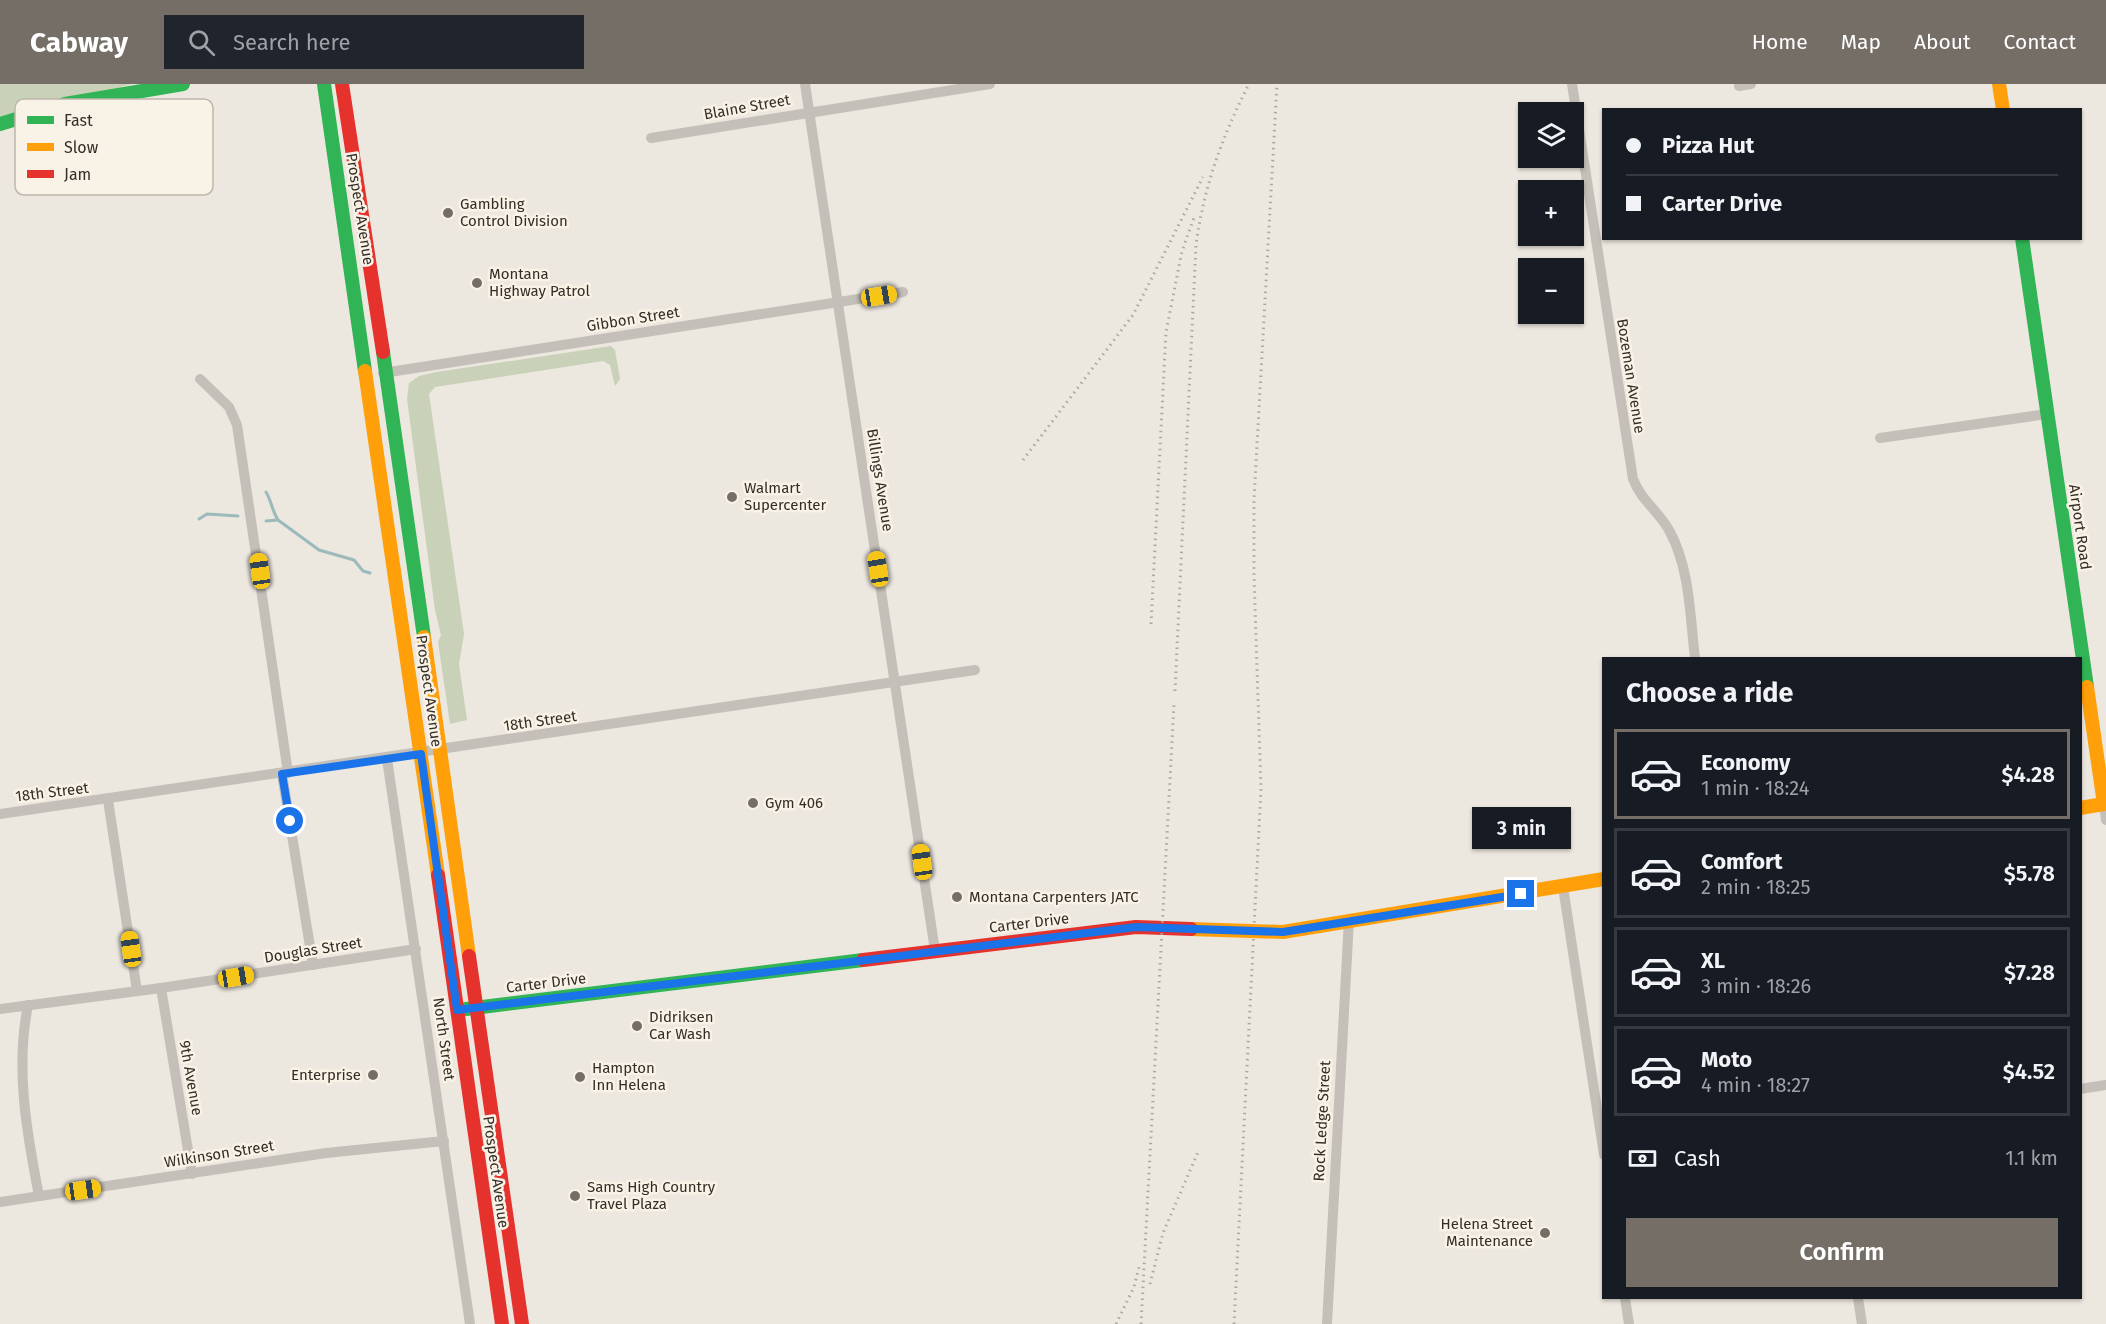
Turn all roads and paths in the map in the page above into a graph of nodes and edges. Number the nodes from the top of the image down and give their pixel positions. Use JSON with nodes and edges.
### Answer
{"nodes":[{"id":1,"x":183,"y":84,"type":"edge"},
{"id":2,"x":324,"y":84,"type":"edge"},
{"id":3,"x":342,"y":84,"type":"edge"},
{"id":4,"x":355,"y":84,"type":"edge"},
{"id":5,"x":805,"y":84,"type":"edge"},
{"id":6,"x":990,"y":84,"type":"edge"},
{"id":7,"x":1572,"y":84,"type":"edge"},
{"id":8,"x":1751,"y":84,"type":"edge"},
{"id":9,"x":1999,"y":84,"type":"edge"},
{"id":10,"x":1739,"y":86,"type":"dead end"},
{"id":11,"x":94,"y":99,"type":"edge"},
{"id":12,"x":2003,"y":108,"type":"edge"},
{"id":13,"x":809,"y":111,"type":"junction"},
{"id":14,"x":15,"y":119,"type":"edge"},
{"id":15,"x":0,"y":124,"type":"edge"},
{"id":16,"x":651,"y":138,"type":"dead end"},
{"id":17,"x":2022,"y":240,"type":"edge"},
{"id":18,"x":367,"y":245,"type":"junction"},
{"id":19,"x":903,"y":292,"type":"dead end"},
{"id":20,"x":838,"y":302,"type":"junction"},
{"id":21,"x":387,"y":373,"type":"junction"},
{"id":22,"x":368,"y":376,"type":"junction"},
{"id":23,"x":200,"y":379,"type":"dead end"},
{"id":24,"x":2047,"y":414,"type":"junction"},
{"id":25,"x":1880,"y":438,"type":"dead end"},
{"id":26,"x":1695,"y":657,"type":"edge"},
{"id":27,"x":975,"y":670,"type":"dead end"},
{"id":28,"x":895,"y":684,"type":"junction"},
{"id":29,"x":439,"y":751,"type":"junction"},
{"id":30,"x":421,"y":754,"type":"junction"},
{"id":31,"x":387,"y":759,"type":"junction"},
{"id":32,"x":285,"y":774,"type":"junction"},
{"id":33,"x":108,"y":800,"type":"junction"},
{"id":34,"x":2104,"y":804,"type":"junction"},
{"id":35,"x":2082,"y":808,"type":"edge"},
{"id":36,"x":0,"y":814,"type":"edge"},
{"id":37,"x":2106,"y":820,"type":"edge"},
{"id":38,"x":1602,"y":879,"type":"edge"},
{"id":39,"x":1563,"y":887,"type":"junction"},
{"id":40,"x":1349,"y":920,"type":"junction"},
{"id":41,"x":416,"y":949,"type":"junction"},
{"id":42,"x":935,"y":951,"type":"junction"},
{"id":43,"x":313,"y":965,"type":"junction"},
{"id":44,"x":161,"y":988,"type":"junction"},
{"id":45,"x":137,"y":991,"type":"junction"},
{"id":46,"x":28,"y":1005,"type":"junction"},
{"id":47,"x":476,"y":1008,"type":"junction"},
{"id":48,"x":0,"y":1009,"type":"edge"},
{"id":49,"x":457,"y":1010,"type":"junction"},
{"id":50,"x":2106,"y":1085,"type":"edge"},
{"id":51,"x":2082,"y":1089,"type":"edge"},
{"id":52,"x":444,"y":1141,"type":"junction"},
{"id":53,"x":1602,"y":1142,"type":"edge"},
{"id":54,"x":192,"y":1174,"type":"junction"},
{"id":55,"x":39,"y":1197,"type":"junction"},
{"id":56,"x":0,"y":1202,"type":"edge"},
{"id":57,"x":1625,"y":1299,"type":"edge"},
{"id":58,"x":1858,"y":1299,"type":"edge"},
{"id":59,"x":470,"y":1324,"type":"edge"},
{"id":60,"x":502,"y":1324,"type":"edge"},
{"id":61,"x":522,"y":1324,"type":"edge"},
{"id":62,"x":1327,"y":1324,"type":"edge"},
{"id":63,"x":1629,"y":1324,"type":"edge"},
{"id":64,"x":1862,"y":1324,"type":"edge"}],
"edges":[{"from":1,"to":11,"type":"main road"},
{"from":2,"to":22,"type":"main road","name":"Prospect Avenue"},
{"from":3,"to":18,"type":"main road","name":"Prospect Avenue"},
{"from":4,"to":18,"type":"main road"},
{"from":5,"to":13,"type":"street","name":"Billings Avenue"},
{"from":6,"to":13,"type":"street","name":"Blaine Street"},
{"from":7,"to":26,"type":"street","name":"Bozeman Avenue"},
{"from":8,"to":10,"type":"street"},
{"from":9,"to":12,"type":"main road"},
{"from":13,"to":16,"type":"street","name":"Blaine Street"},
{"from":13,"to":20,"type":"street","name":"Billings Avenue"},
{"from":14,"to":15,"type":"main road"},
{"from":17,"to":24,"type":"main road","name":"Airport Road"},
{"from":18,"to":21,"type":"main road","name":"Prospect Avenue"},
{"from":19,"to":20,"type":"street","name":"Gibbon Street"},
{"from":20,"to":21,"type":"street","name":"Gibbon Street"},
{"from":20,"to":28,"type":"street","name":"Billings Avenue"},
{"from":21,"to":22,"type":"street","name":"Gibbon Street"},
{"from":21,"to":29,"type":"main road","name":"Prospect Avenue"},
{"from":22,"to":30,"type":"main road","name":"Prospect Avenue"},
{"from":23,"to":32,"type":"street"},
{"from":24,"to":25,"type":"street"},
{"from":24,"to":34,"type":"main road","name":"Airport Road"},
{"from":27,"to":28,"type":"street","name":"18th Street"},
{"from":28,"to":29,"type":"street","name":"18th Street"},
{"from":28,"to":42,"type":"street","name":"Billings Avenue"},
{"from":29,"to":30,"type":"street","name":"18th Street"},
{"from":29,"to":47,"type":"main road","name":"Prospect Avenue"},
{"from":30,"to":31,"type":"street","name":"18th Street"},
{"from":30,"to":49,"type":"main road","name":"Prospect Avenue"},
{"from":31,"to":32,"type":"street","name":"18th Street"},
{"from":31,"to":41,"type":"street","name":"North Street"},
{"from":32,"to":33,"type":"street","name":"18th Street"},
{"from":32,"to":43,"type":"street"},
{"from":33,"to":36,"type":"street","name":"18th Street"},
{"from":33,"to":45,"type":"street","name":"18th Street"},
{"from":34,"to":35,"type":"main road"},
{"from":34,"to":37,"type":"street","name":"Airport Road"},
{"from":38,"to":39,"type":"main road","name":"Carter Drive"},
{"from":39,"to":40,"type":"main road","name":"Carter Drive"},
{"from":39,"to":53,"type":"street"},
{"from":40,"to":42,"type":"main road","name":"Carter Drive"},
{"from":40,"to":62,"type":"street","name":"Rock Ledge Street"},
{"from":41,"to":43,"type":"street","name":"Douglas Street"},
{"from":41,"to":52,"type":"street","name":"North Street"},
{"from":42,"to":47,"type":"main road","name":"Carter Drive"},
{"from":43,"to":44,"type":"street","name":"Douglas Street"},
{"from":44,"to":45,"type":"street","name":"Douglas Street"},
{"from":44,"to":54,"type":"street","name":"9th Avenue"},
{"from":45,"to":46,"type":"street","name":"Douglas Street"},
{"from":46,"to":48,"type":"street","name":"Douglas Street"},
{"from":46,"to":55,"type":"street"},
{"from":47,"to":49,"type":"main road","name":"Carter Drive"},
{"from":47,"to":61,"type":"main road","name":"Prospect Avenue"},
{"from":49,"to":60,"type":"main road","name":"Prospect Avenue"},
{"from":50,"to":51,"type":"street"},
{"from":52,"to":54,"type":"street","name":"Wilkinson Street"},
{"from":52,"to":59,"type":"street","name":"North Street"},
{"from":54,"to":55,"type":"street","name":"Wilkinson Street"},
{"from":55,"to":56,"type":"street","name":"Wilkinson Street"},
{"from":57,"to":63,"type":"street"},
{"from":58,"to":64,"type":"street"}]}
